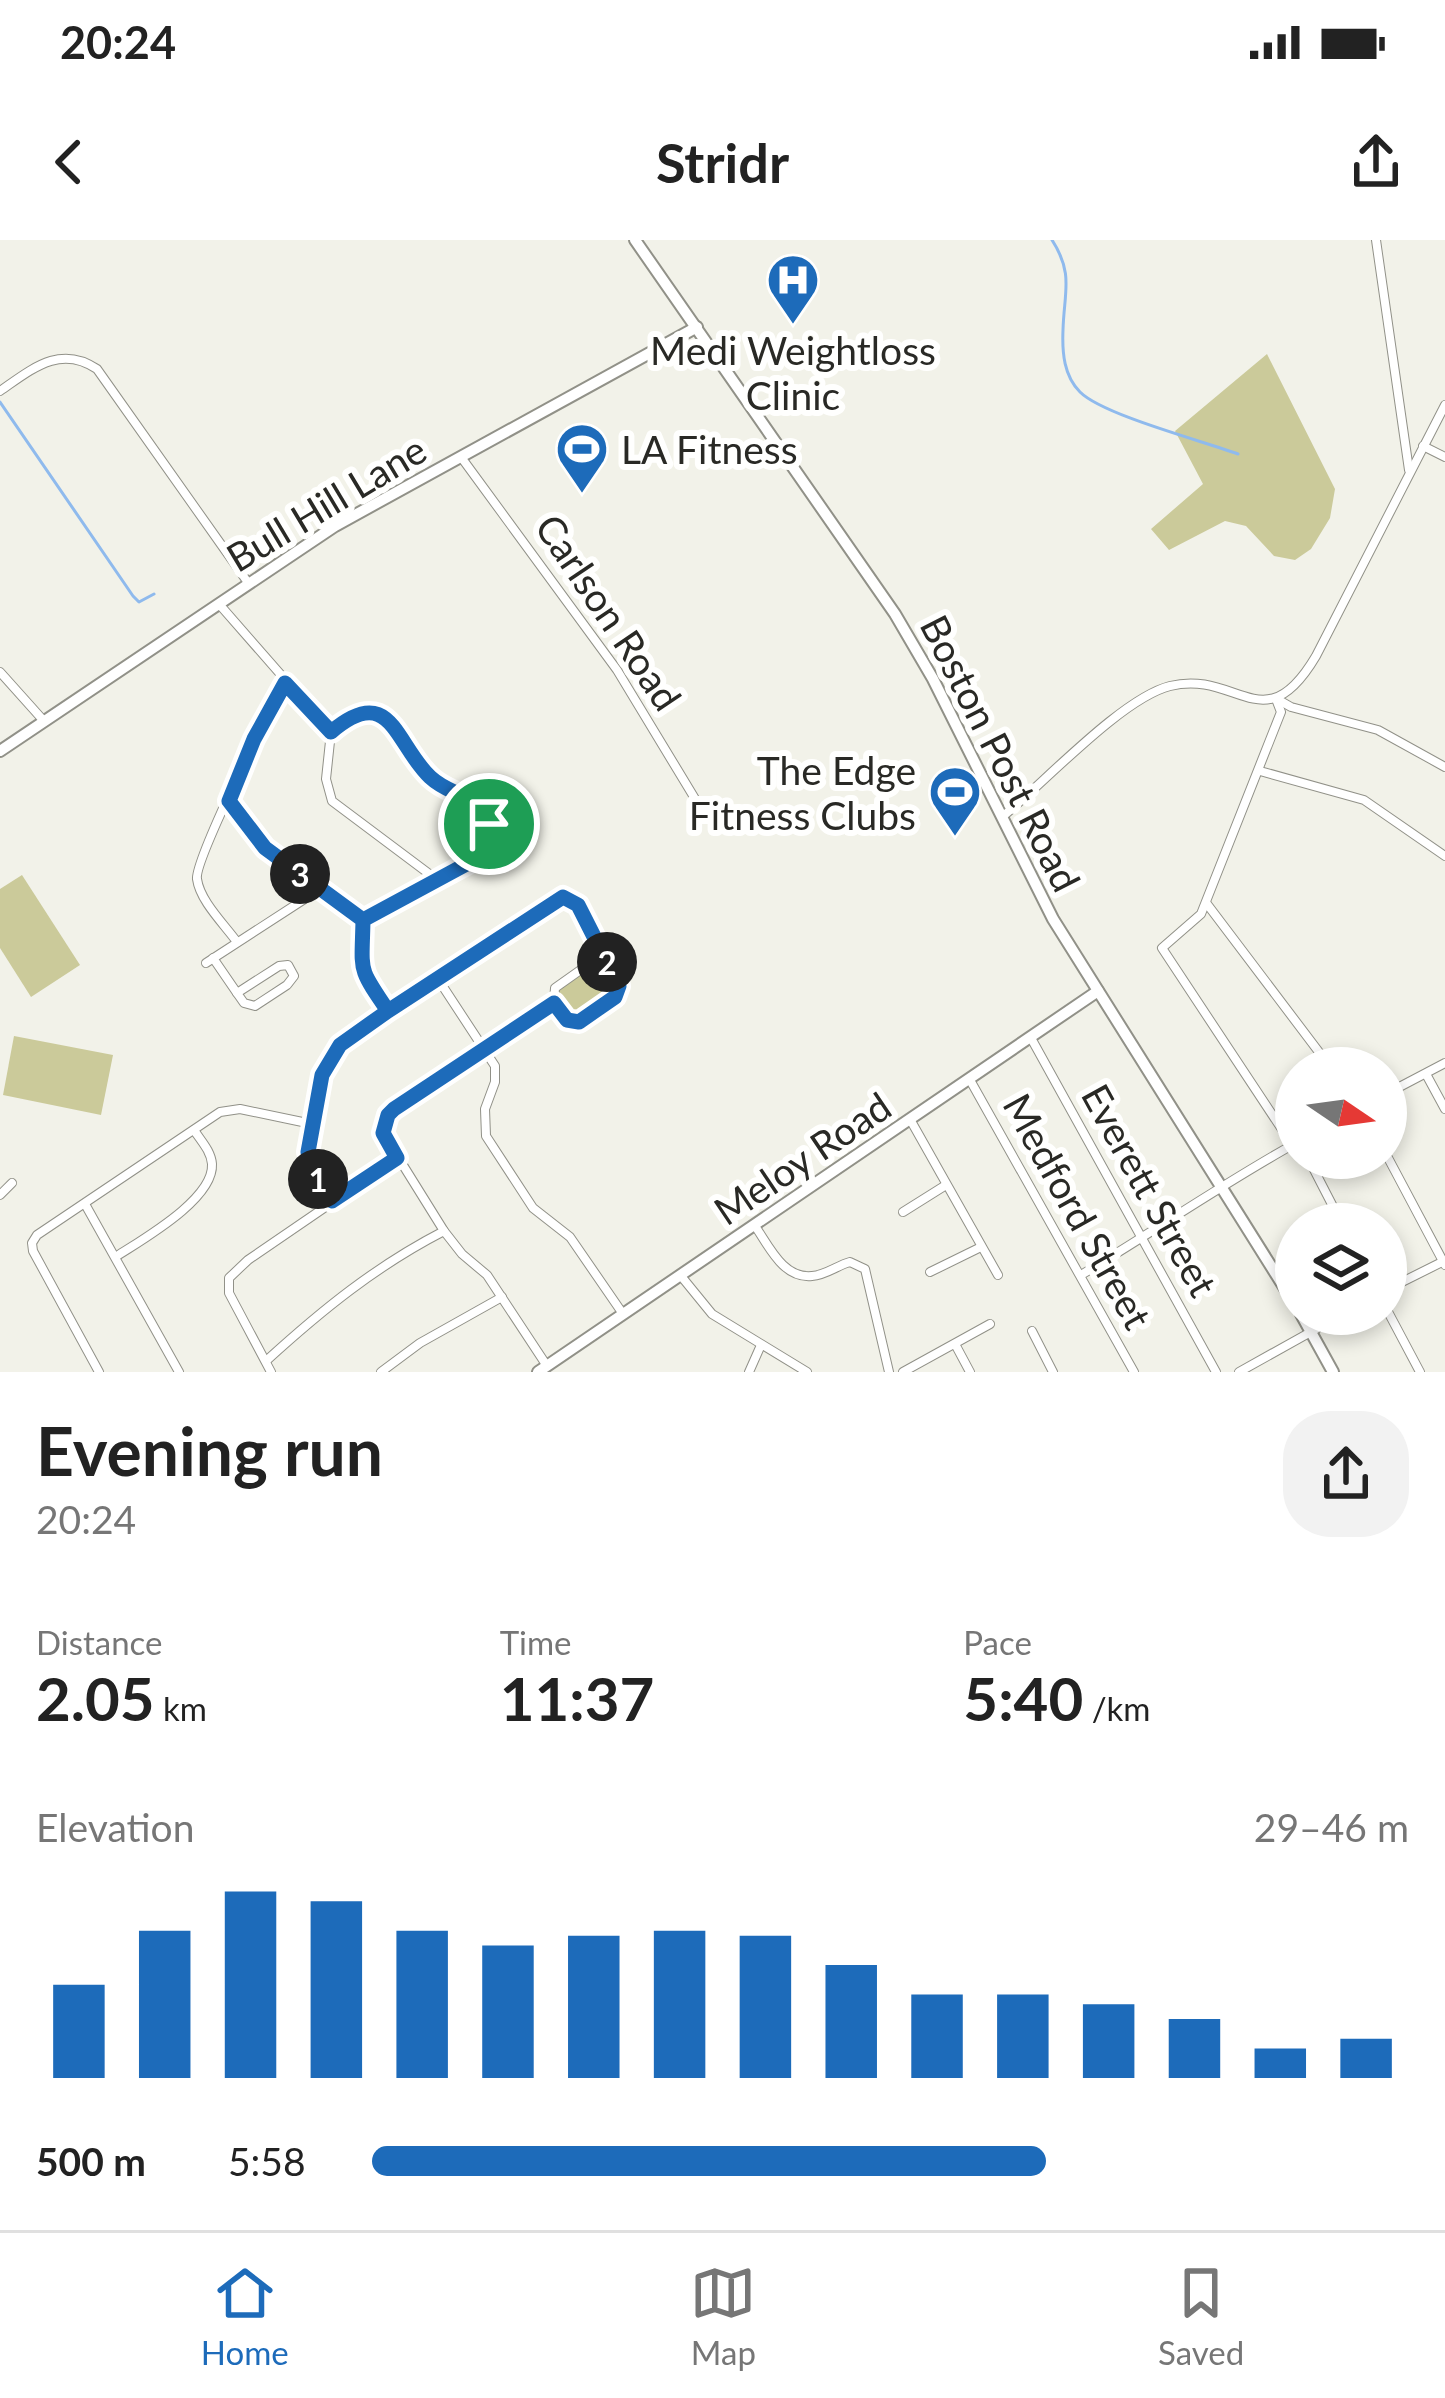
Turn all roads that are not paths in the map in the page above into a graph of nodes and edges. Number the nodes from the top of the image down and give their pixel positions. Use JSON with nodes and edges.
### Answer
{"nodes":[{"id":1,"x":634,"y":240,"type":"edge"},
{"id":2,"x":1376,"y":240,"type":"edge"},
{"id":3,"x":697,"y":327,"type":"junction"},
{"id":4,"x":0,"y":391,"type":"edge"},
{"id":5,"x":1445,"y":405,"type":"edge"},
{"id":6,"x":1424,"y":446,"type":"junction"},
{"id":7,"x":461,"y":456,"type":"junction"},
{"id":8,"x":1445,"y":457,"type":"edge"},
{"id":9,"x":1409,"y":472,"type":"junction"},
{"id":10,"x":249,"y":584,"type":"junction"},
{"id":11,"x":219,"y":604,"type":"junction"},
{"id":12,"x":0,"y":672,"type":"edge"},
{"id":13,"x":285,"y":683,"type":"junction"},
{"id":14,"x":1276,"y":699,"type":"junction"},
{"id":15,"x":43,"y":720,"type":"junction"},
{"id":16,"x":331,"y":732,"type":"junction"},
{"id":17,"x":0,"y":751,"type":"edge"},
{"id":18,"x":1445,"y":767,"type":"edge"},
{"id":19,"x":1260,"y":771,"type":"junction"},
{"id":20,"x":229,"y":801,"type":"junction"},
{"id":21,"x":700,"y":807,"type":"dead end"},
{"id":22,"x":1002,"y":817,"type":"junction"},
{"id":23,"x":1445,"y":856,"type":"edge"},
{"id":24,"x":437,"y":879,"type":"junction"},
{"id":25,"x":320,"y":889,"type":"junction"},
{"id":26,"x":1206,"y":903,"type":"junction"},
{"id":27,"x":363,"y":920,"type":"junction"},
{"id":28,"x":237,"y":942,"type":"junction"},
{"id":29,"x":603,"y":954,"type":"junction"},
{"id":30,"x":438,"y":979,"type":"junction"},
{"id":31,"x":1098,"y":991,"type":"junction"},
{"id":32,"x":237,"y":993,"type":"junction"},
{"id":33,"x":554,"y":1003,"type":"junction"},
{"id":34,"x":388,"y":1011,"type":"junction"},
{"id":35,"x":1031,"y":1038,"type":"junction"},
{"id":36,"x":1315,"y":1047,"type":"edge"},
{"id":37,"x":484,"y":1048,"type":"junction"},
{"id":38,"x":1445,"y":1064,"type":"edge"},
{"id":39,"x":1426,"y":1073,"type":"junction"},
{"id":40,"x":970,"y":1080,"type":"junction"},
{"id":41,"x":1407,"y":1083,"type":"edge"},
{"id":42,"x":1445,"y":1109,"type":"edge"},
{"id":43,"x":1275,"y":1119,"type":"edge"},
{"id":44,"x":911,"y":1121,"type":"junction"},
{"id":45,"x":312,"y":1124,"type":"junction"},
{"id":46,"x":194,"y":1130,"type":"junction"},
{"id":47,"x":1275,"y":1155,"type":"edge"},
{"id":48,"x":397,"y":1158,"type":"junction"},
{"id":49,"x":1399,"y":1179,"type":"edge"},
{"id":50,"x":12,"y":1183,"type":"dead end"},
{"id":51,"x":1221,"y":1184,"type":"junction"},
{"id":52,"x":946,"y":1185,"type":"junction"},
{"id":53,"x":0,"y":1195,"type":"edge"},
{"id":54,"x":332,"y":1201,"type":"junction"},
{"id":55,"x":86,"y":1204,"type":"junction"},
{"id":56,"x":903,"y":1212,"type":"dead end"},
{"id":57,"x":755,"y":1226,"type":"junction"},
{"id":58,"x":444,"y":1231,"type":"junction"},
{"id":59,"x":1142,"y":1238,"type":"junction"},
{"id":60,"x":981,"y":1247,"type":"junction"},
{"id":61,"x":117,"y":1256,"type":"junction"},
{"id":62,"x":1444,"y":1263,"type":"edge"},
{"id":63,"x":930,"y":1272,"type":"dead end"},
{"id":64,"x":1275,"y":1272,"type":"edge"},
{"id":65,"x":998,"y":1275,"type":"dead end"},
{"id":66,"x":1081,"y":1275,"type":"junction"},
{"id":67,"x":681,"y":1276,"type":"junction"},
{"id":68,"x":1407,"y":1281,"type":"edge"},
{"id":69,"x":502,"y":1297,"type":"junction"},
{"id":70,"x":622,"y":1314,"type":"junction"},
{"id":71,"x":990,"y":1324,"type":"dead end"},
{"id":72,"x":1032,"y":1331,"type":"dead end"},
{"id":73,"x":1305,"y":1335,"type":"edge"},
{"id":74,"x":1314,"y":1335,"type":"edge"},
{"id":75,"x":1400,"y":1335,"type":"edge"},
{"id":76,"x":955,"y":1344,"type":"junction"},
{"id":77,"x":761,"y":1345,"type":"junction"},
{"id":78,"x":266,"y":1361,"type":"junction"},
{"id":79,"x":543,"y":1369,"type":"edge"},
{"id":80,"x":99,"y":1372,"type":"edge"},
{"id":81,"x":179,"y":1372,"type":"edge"},
{"id":82,"x":272,"y":1372,"type":"edge"},
{"id":83,"x":381,"y":1372,"type":"edge"},
{"id":84,"x":749,"y":1372,"type":"edge"},
{"id":85,"x":807,"y":1372,"type":"edge"},
{"id":86,"x":889,"y":1372,"type":"edge"},
{"id":87,"x":903,"y":1372,"type":"edge"},
{"id":88,"x":970,"y":1372,"type":"edge"},
{"id":89,"x":1053,"y":1372,"type":"edge"},
{"id":90,"x":1134,"y":1372,"type":"edge"},
{"id":91,"x":1216,"y":1372,"type":"edge"},
{"id":92,"x":1239,"y":1372,"type":"edge"},
{"id":93,"x":1333,"y":1372,"type":"edge"},
{"id":94,"x":1420,"y":1372,"type":"edge"}],
"edges":[{"from":1,"to":3,"type":"main road","name":"Boston Post Road"},
{"from":2,"to":9,"type":"street"},
{"from":3,"to":7,"type":"main road","name":"Bull Hill Lane"},
{"from":3,"to":22,"type":"main road","name":"Boston Post Road"},
{"from":4,"to":10,"type":"street"},
{"from":5,"to":6,"type":"street"},
{"from":6,"to":8,"type":"street"},
{"from":6,"to":9,"type":"street"},
{"from":7,"to":10,"type":"main road","name":"Bull Hill Lane"},
{"from":7,"to":21,"type":"street","name":"Carlson Road"},
{"from":9,"to":14,"type":"street"},
{"from":10,"to":11,"type":"main road","name":"Bull Hill Lane"},
{"from":11,"to":13,"type":"street"},
{"from":11,"to":15,"type":"main road","name":"Bull Hill Lane"},
{"from":12,"to":15,"type":"street"},
{"from":13,"to":16,"type":"street"},
{"from":13,"to":20,"type":"street"},
{"from":14,"to":18,"type":"street"},
{"from":14,"to":19,"type":"street"},
{"from":14,"to":22,"type":"street"},
{"from":15,"to":17,"type":"main road","name":"Bull Hill Lane"},
{"from":16,"to":24,"type":"street"},
{"from":16,"to":24,"type":"street"},
{"from":19,"to":23,"type":"street"},
{"from":19,"to":26,"type":"street"},
{"from":20,"to":25,"type":"street"},
{"from":20,"to":28,"type":"street"},
{"from":22,"to":31,"type":"main road","name":"Boston Post Road"},
{"from":24,"to":27,"type":"street"},
{"from":25,"to":27,"type":"street"},
{"from":25,"to":28,"type":"street"},
{"from":26,"to":36,"type":"street"},
{"from":26,"to":43,"type":"street"},
{"from":27,"to":34,"type":"street"},
{"from":28,"to":32,"type":"street"},
{"from":29,"to":30,"type":"street"},
{"from":29,"to":33,"type":"street"},
{"from":29,"to":33,"type":"street"},
{"from":30,"to":34,"type":"street"},
{"from":30,"to":37,"type":"street"},
{"from":31,"to":35,"type":"main road","name":"Meloy Road"},
{"from":31,"to":51,"type":"main road","name":"Boston Post Road"},
{"from":32,"to":32,"type":"street"},
{"from":33,"to":37,"type":"street"},
{"from":34,"to":45,"type":"street"},
{"from":35,"to":40,"type":"main road","name":"Meloy Road"},
{"from":35,"to":59,"type":"street","name":"Everett Street"},
{"from":37,"to":48,"type":"street"},
{"from":37,"to":70,"type":"street"},
{"from":38,"to":39,"type":"street"},
{"from":39,"to":41,"type":"street"},
{"from":39,"to":42,"type":"street"},
{"from":40,"to":44,"type":"main road","name":"Meloy Road"},
{"from":40,"to":66,"type":"street","name":"Medford Street"},
{"from":44,"to":52,"type":"street"},
{"from":44,"to":57,"type":"main road","name":"Meloy Road"},
{"from":45,"to":46,"type":"street"},
{"from":45,"to":54,"type":"street"},
{"from":46,"to":55,"type":"street"},
{"from":46,"to":61,"type":"street"},
{"from":47,"to":51,"type":"street"},
{"from":48,"to":54,"type":"street"},
{"from":48,"to":58,"type":"street"},
{"from":49,"to":62,"type":"street"},
{"from":50,"to":53,"type":"street"},
{"from":51,"to":59,"type":"street"},
{"from":51,"to":64,"type":"main road","name":"Boston Post Road"},
{"from":52,"to":56,"type":"street"},
{"from":52,"to":60,"type":"street"},
{"from":54,"to":78,"type":"street"},
{"from":55,"to":61,"type":"street"},
{"from":55,"to":80,"type":"street"},
{"from":57,"to":67,"type":"main road","name":"Meloy Road"},
{"from":57,"to":86,"type":"street"},
{"from":58,"to":69,"type":"street"},
{"from":58,"to":78,"type":"street"},
{"from":59,"to":66,"type":"street"},
{"from":59,"to":91,"type":"street","name":"Everett Street"},
{"from":60,"to":63,"type":"street"},
{"from":60,"to":65,"type":"street"},
{"from":61,"to":81,"type":"street"},
{"from":62,"to":68,"type":"street"},
{"from":66,"to":90,"type":"street","name":"Medford Street"},
{"from":67,"to":70,"type":"main road","name":"Meloy Road"},
{"from":67,"to":77,"type":"street"},
{"from":69,"to":79,"type":"street"},
{"from":69,"to":83,"type":"street"},
{"from":70,"to":79,"type":"main road","name":"Meloy Road"},
{"from":71,"to":76,"type":"street"},
{"from":72,"to":89,"type":"street"},
{"from":73,"to":92,"type":"street"},
{"from":74,"to":93,"type":"main road"},
{"from":75,"to":94,"type":"street"},
{"from":76,"to":87,"type":"street"},
{"from":76,"to":88,"type":"street"},
{"from":77,"to":84,"type":"street"},
{"from":77,"to":85,"type":"street"},
{"from":78,"to":82,"type":"street"}]}
